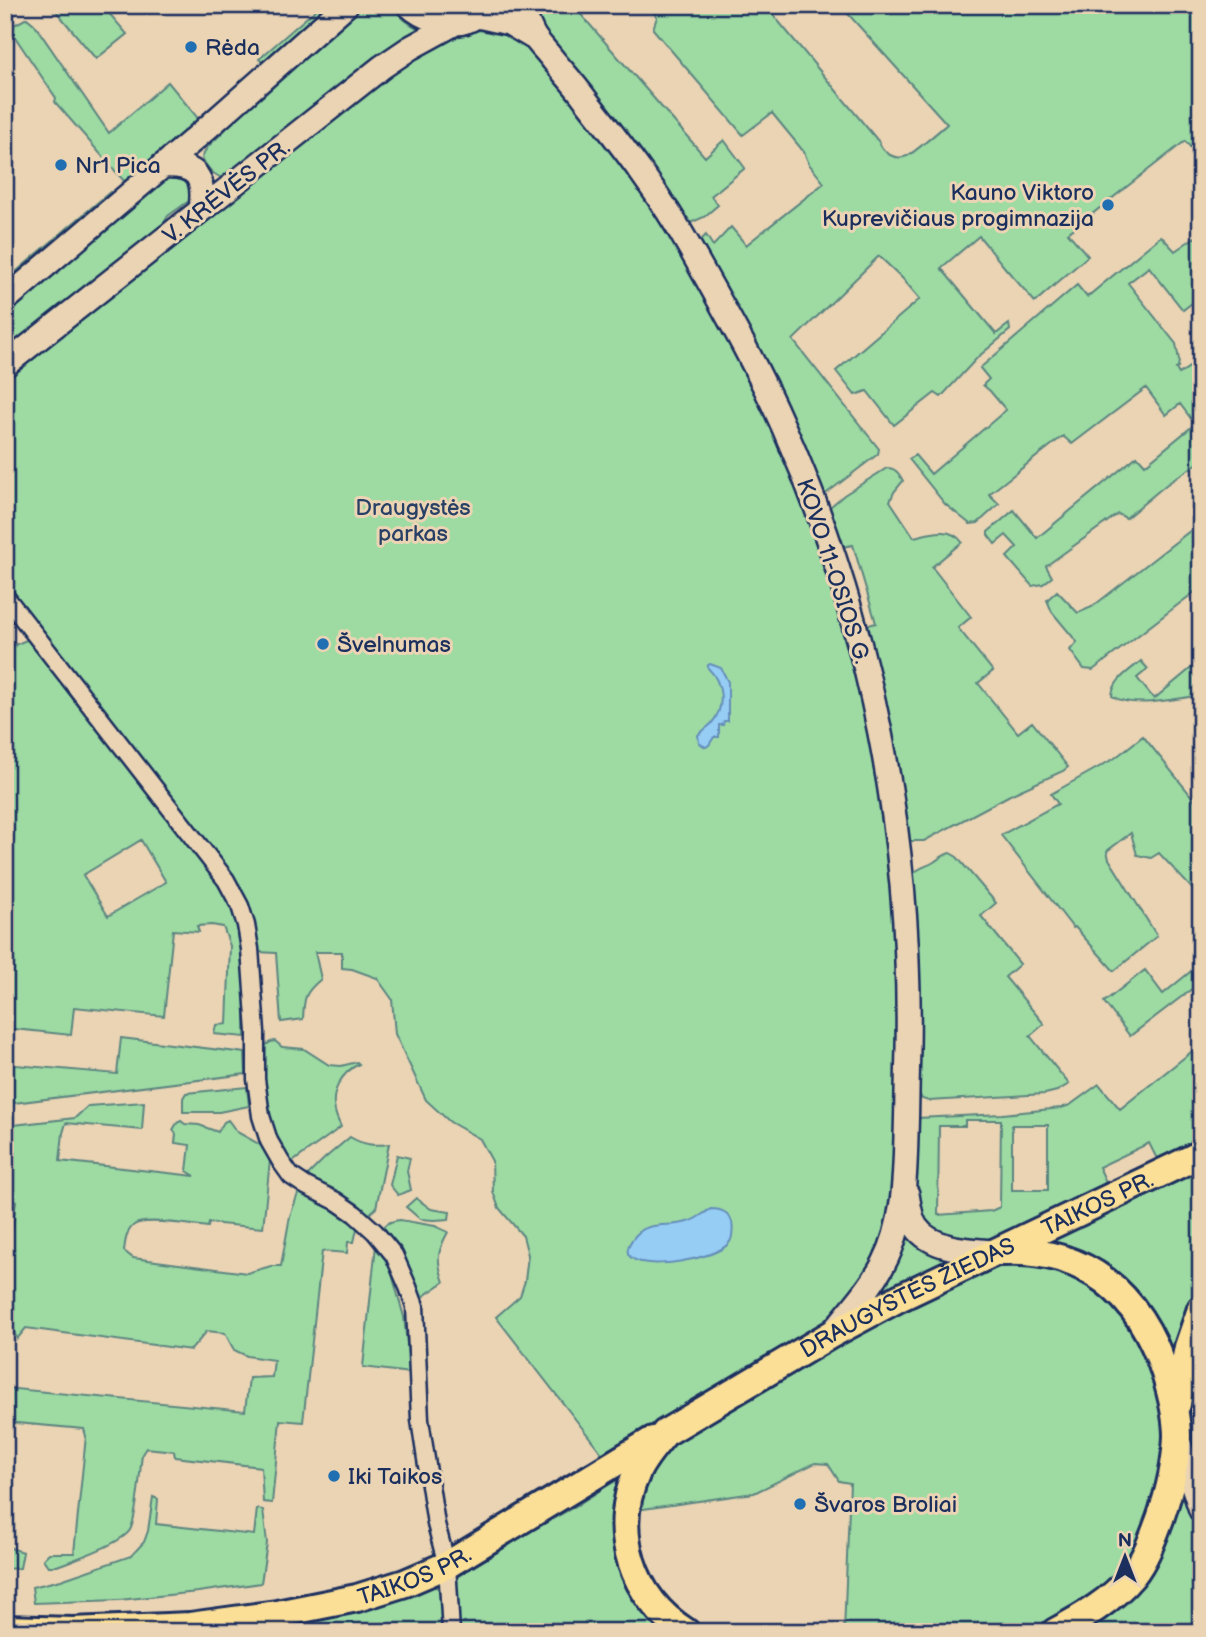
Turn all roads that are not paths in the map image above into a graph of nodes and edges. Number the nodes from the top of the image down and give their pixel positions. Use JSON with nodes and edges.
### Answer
{"nodes":[{"id":1,"x":346,"y":5,"type":"edge"},
{"id":2,"x":409,"y":5,"type":"edge"},
{"id":3,"x":521,"y":5,"type":"edge"},
{"id":4,"x":485,"y":11,"type":"edge"},
{"id":5,"x":452,"y":25,"type":"junction"},
{"id":6,"x":536,"y":39,"type":"junction"},
{"id":7,"x":198,"y":136,"type":"junction"},
{"id":8,"x":162,"y":166,"type":"junction"},
{"id":9,"x":234,"y":184,"type":"junction"},
{"id":10,"x":201,"y":211,"type":"junction"},
{"id":11,"x":5,"y":300,"type":"edge"},
{"id":12,"x":5,"y":365,"type":"edge"},
{"id":13,"x":5,"y":596,"type":"edge"},
{"id":14,"x":1201,"y":1154,"type":"edge"},
{"id":15,"x":905,"y":1177,"type":"junction"},
{"id":16,"x":995,"y":1252,"type":"junction"},
{"id":17,"x":1201,"y":1309,"type":"edge"},
{"id":18,"x":830,"y":1335,"type":"junction"},
{"id":19,"x":1176,"y":1426,"type":"junction"},
{"id":20,"x":665,"y":1433,"type":"junction"},
{"id":21,"x":1201,"y":1510,"type":"edge"},
{"id":22,"x":447,"y":1566,"type":"junction"},
{"id":23,"x":5,"y":1629,"type":"edge"},
{"id":24,"x":189,"y":1629,"type":"edge"},
{"id":25,"x":451,"y":1632,"type":"edge"},
{"id":26,"x":686,"y":1632,"type":"edge"},
{"id":27,"x":1055,"y":1632,"type":"edge"}],
"edges":[{"from":1,"to":7,"type":"main road"},
{"from":2,"to":5,"type":"main road"},
{"from":3,"to":6,"type":"main road","name":"KOVO 11-OSIOS G."},
{"from":4,"to":5,"type":"main road","name":"V. KRĖVĖS PR."},
{"from":4,"to":6,"type":"main road","name":"KOVO 11-OSIOS G."},
{"from":5,"to":9,"type":"main road","name":"V. KRĖVĖS PR."},
{"from":6,"to":15,"type":"main road","name":"KOVO 11-OSIOS G."},
{"from":7,"to":8,"type":"main road"},
{"from":7,"to":9,"type":"main road"},
{"from":8,"to":10,"type":"main road"},
{"from":8,"to":11,"type":"main road"},
{"from":9,"to":10,"type":"main road","name":"V. KRĖVĖS PR."},
{"from":10,"to":12,"type":"main road","name":"V. KRĖVĖS PR."},
{"from":13,"to":22,"type":"street"},
{"from":14,"to":16,"type":"main road","name":"TAIKOS PR."},
{"from":15,"to":16,"type":"main road","name":"KOVO 11-OSIOS G."},
{"from":15,"to":18,"type":"main road","name":"KOVO 11-OSIOS G."},
{"from":16,"to":18,"type":"main road","name":"DRAUGYSTĖS ŽIEDAS"},
{"from":16,"to":19,"type":"main road","name":"DRAUGYSTĖS ŽIEDAS"},
{"from":17,"to":19,"type":"main road"},
{"from":18,"to":20,"type":"main road","name":"DRAUGYSTĖS ŽIEDAS"},
{"from":19,"to":21,"type":"main road"},
{"from":19,"to":27,"type":"main road","name":"DRAUGYSTĖS ŽIEDAS"},
{"from":20,"to":22,"type":"main road","name":"TAIKOS PR."},
{"from":20,"to":26,"type":"main road","name":"DRAUGYSTĖS ŽIEDAS"},
{"from":22,"to":24,"type":"main road","name":"TAIKOS PR."},
{"from":22,"to":25,"type":"street"},
{"from":23,"to":24,"type":"main road","name":"TAIKOS PR."}]}
